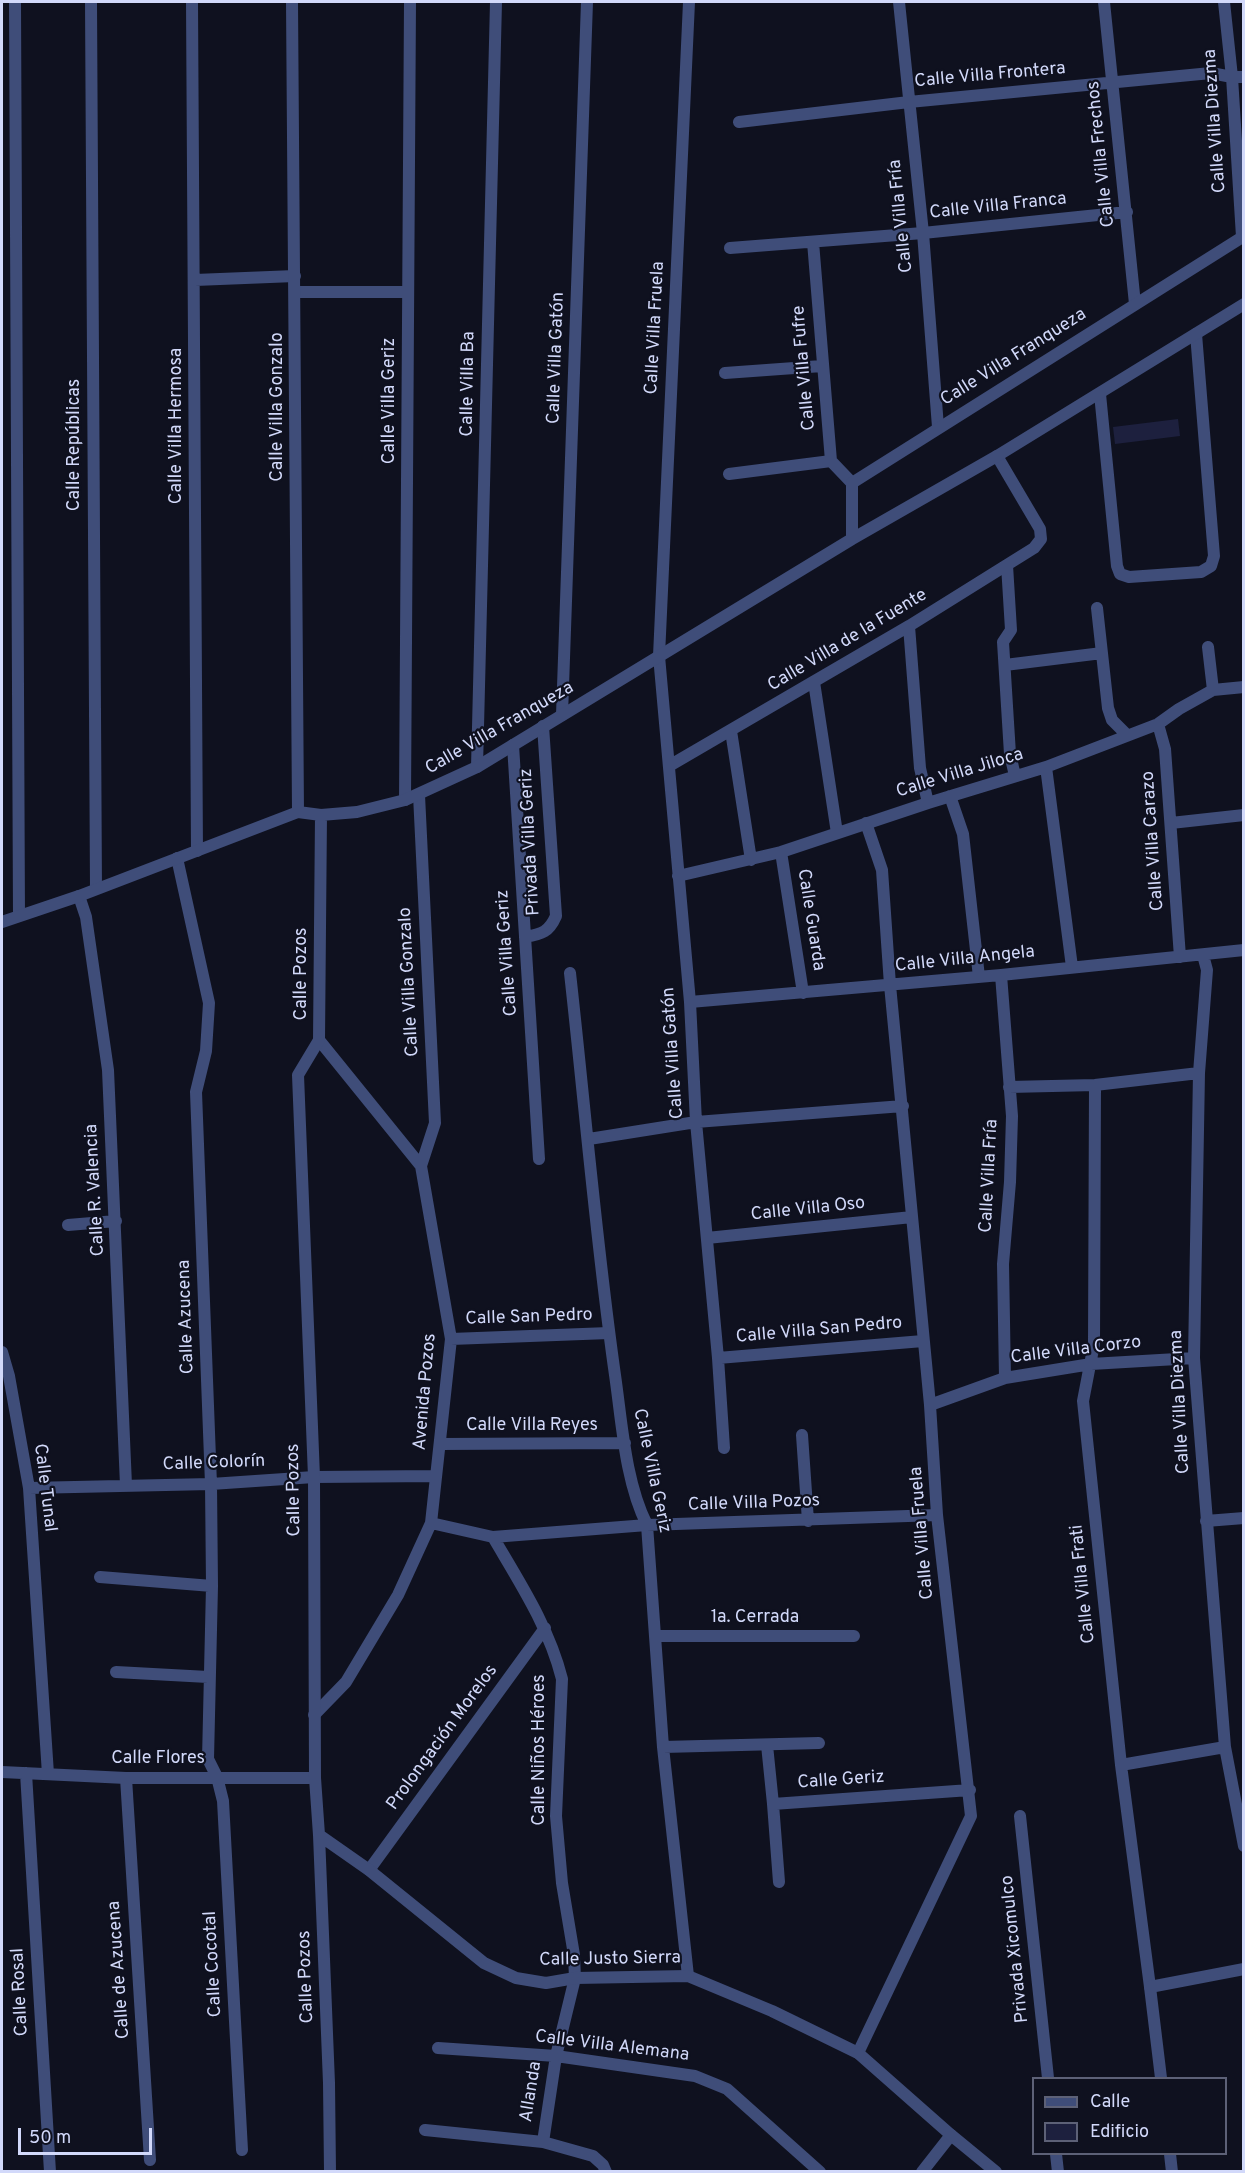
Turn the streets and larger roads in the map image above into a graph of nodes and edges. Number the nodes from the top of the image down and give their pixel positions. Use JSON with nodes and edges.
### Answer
{"nodes":[{"id":1,"x":15,"y":2,"type":"edge"},
{"id":2,"x":91,"y":2,"type":"edge"},
{"id":3,"x":192,"y":2,"type":"edge"},
{"id":4,"x":292,"y":2,"type":"edge"},
{"id":5,"x":410,"y":2,"type":"edge"},
{"id":6,"x":496,"y":2,"type":"edge"},
{"id":7,"x":587,"y":2,"type":"edge"},
{"id":8,"x":689,"y":2,"type":"edge"},
{"id":9,"x":899,"y":2,"type":"edge"},
{"id":10,"x":1104,"y":2,"type":"edge"},
{"id":11,"x":1224,"y":2,"type":"edge"},
{"id":12,"x":1238,"y":77,"type":"edge"},
{"id":13,"x":1113,"y":83,"type":"junction"},
{"id":14,"x":909,"y":102,"type":"junction"},
{"id":15,"x":739,"y":122,"type":"dead end"},
{"id":16,"x":1127,"y":212,"type":"junction"},
{"id":17,"x":923,"y":233,"type":"junction"},
{"id":18,"x":1243,"y":237,"type":"edge"},
{"id":19,"x":813,"y":242,"type":"junction"},
{"id":20,"x":730,"y":248,"type":"dead end"},
{"id":21,"x":295,"y":276,"type":"junction"},
{"id":22,"x":195,"y":280,"type":"junction"},
{"id":23,"x":296,"y":292,"type":"junction"},
{"id":24,"x":408,"y":292,"type":"junction"},
{"id":25,"x":1135,"y":303,"type":"junction"},
{"id":26,"x":1244,"y":304,"type":"edge"},
{"id":27,"x":1196,"y":334,"type":"junction"},
{"id":28,"x":822,"y":366,"type":"junction"},
{"id":29,"x":725,"y":373,"type":"dead end"},
{"id":30,"x":1100,"y":394,"type":"junction"},
{"id":31,"x":938,"y":427,"type":"junction"},
{"id":32,"x":998,"y":456,"type":"junction"},
{"id":33,"x":831,"y":461,"type":"junction"},
{"id":34,"x":729,"y":474,"type":"dead end"},
{"id":35,"x":852,"y":483,"type":"junction"},
{"id":36,"x":852,"y":539,"type":"junction"},
{"id":37,"x":1007,"y":565,"type":"junction"},
{"id":38,"x":1097,"y":608,"type":"dead end"},
{"id":39,"x":909,"y":626,"type":"junction"},
{"id":40,"x":1208,"y":647,"type":"dead end"},
{"id":41,"x":1102,"y":653,"type":"junction"},
{"id":42,"x":659,"y":656,"type":"junction"},
{"id":43,"x":1005,"y":665,"type":"junction"},
{"id":44,"x":814,"y":682,"type":"junction"},
{"id":45,"x":1244,"y":687,"type":"edge"},
{"id":46,"x":1213,"y":690,"type":"junction"},
{"id":47,"x":562,"y":715,"type":"junction"},
{"id":48,"x":1158,"y":724,"type":"junction"},
{"id":49,"x":543,"y":726,"type":"junction"},
{"id":50,"x":731,"y":731,"type":"junction"},
{"id":51,"x":1127,"y":735,"type":"junction"},
{"id":52,"x":513,"y":745,"type":"junction"},
{"id":53,"x":669,"y":766,"type":"junction"},
{"id":54,"x":477,"y":767,"type":"junction"},
{"id":55,"x":1046,"y":767,"type":"junction"},
{"id":56,"x":1015,"y":776,"type":"junction"},
{"id":57,"x":419,"y":795,"type":"junction"},
{"id":58,"x":950,"y":796,"type":"junction"},
{"id":59,"x":405,"y":800,"type":"junction"},
{"id":60,"x":928,"y":803,"type":"junction"},
{"id":61,"x":298,"y":812,"type":"junction"},
{"id":62,"x":321,"y":815,"type":"junction"},
{"id":63,"x":1244,"y":815,"type":"edge"},
{"id":64,"x":866,"y":823,"type":"junction"},
{"id":65,"x":1171,"y":823,"type":"junction"},
{"id":66,"x":837,"y":833,"type":"junction"},
{"id":67,"x":197,"y":851,"type":"junction"},
{"id":68,"x":781,"y":852,"type":"junction"},
{"id":69,"x":177,"y":858,"type":"junction"},
{"id":70,"x":751,"y":860,"type":"junction"},
{"id":71,"x":678,"y":876,"type":"junction"},
{"id":72,"x":96,"y":888,"type":"junction"},
{"id":73,"x":79,"y":896,"type":"junction"},
{"id":74,"x":19,"y":915,"type":"junction"},
{"id":75,"x":2,"y":922,"type":"edge"},
{"id":76,"x":525,"y":937,"type":"junction"},
{"id":77,"x":1244,"y":950,"type":"edge"},
{"id":78,"x":1203,"y":955,"type":"junction"},
{"id":79,"x":1180,"y":957,"type":"junction"},
{"id":80,"x":1072,"y":967,"type":"junction"},
{"id":81,"x":570,"y":973,"type":"dead end"},
{"id":82,"x":1001,"y":975,"type":"junction"},
{"id":83,"x":979,"y":978,"type":"junction"},
{"id":84,"x":890,"y":985,"type":"junction"},
{"id":85,"x":803,"y":993,"type":"junction"},
{"id":86,"x":690,"y":1002,"type":"junction"},
{"id":87,"x":320,"y":1040,"type":"junction"},
{"id":88,"x":1199,"y":1073,"type":"junction"},
{"id":89,"x":1095,"y":1084,"type":"junction"},
{"id":90,"x":1009,"y":1087,"type":"junction"},
{"id":91,"x":903,"y":1107,"type":"junction"},
{"id":92,"x":696,"y":1122,"type":"junction"},
{"id":93,"x":589,"y":1139,"type":"junction"},
{"id":94,"x":539,"y":1159,"type":"dead end"},
{"id":95,"x":422,"y":1166,"type":"junction"},
{"id":96,"x":912,"y":1217,"type":"junction"},
{"id":97,"x":116,"y":1221,"type":"junction"},
{"id":98,"x":68,"y":1225,"type":"dead end"},
{"id":99,"x":707,"y":1238,"type":"junction"},
{"id":100,"x":609,"y":1333,"type":"junction"},
{"id":101,"x":451,"y":1338,"type":"junction"},
{"id":102,"x":923,"y":1341,"type":"junction"},
{"id":103,"x":2,"y":1352,"type":"edge"},
{"id":104,"x":718,"y":1358,"type":"junction"},
{"id":105,"x":1194,"y":1358,"type":"junction"},
{"id":106,"x":1091,"y":1364,"type":"junction"},
{"id":107,"x":1005,"y":1378,"type":"junction"},
{"id":108,"x":930,"y":1405,"type":"junction"},
{"id":109,"x":802,"y":1435,"type":"dead end"},
{"id":110,"x":625,"y":1443,"type":"junction"},
{"id":111,"x":440,"y":1444,"type":"junction"},
{"id":112,"x":724,"y":1448,"type":"dead end"},
{"id":113,"x":436,"y":1476,"type":"junction"},
{"id":114,"x":314,"y":1477,"type":"junction"},
{"id":115,"x":211,"y":1484,"type":"junction"},
{"id":116,"x":126,"y":1485,"type":"junction"},
{"id":117,"x":29,"y":1488,"type":"junction"},
{"id":118,"x":937,"y":1515,"type":"junction"},
{"id":119,"x":1244,"y":1518,"type":"edge"},
{"id":120,"x":808,"y":1521,"type":"junction"},
{"id":121,"x":1206,"y":1521,"type":"junction"},
{"id":122,"x":431,"y":1523,"type":"junction"},
{"id":123,"x":647,"y":1525,"type":"junction"},
{"id":124,"x":493,"y":1537,"type":"junction"},
{"id":125,"x":100,"y":1577,"type":"dead end"},
{"id":126,"x":212,"y":1586,"type":"junction"},
{"id":127,"x":545,"y":1628,"type":"junction"},
{"id":128,"x":656,"y":1636,"type":"junction"},
{"id":129,"x":854,"y":1636,"type":"dead end"},
{"id":130,"x":116,"y":1672,"type":"dead end"},
{"id":131,"x":208,"y":1677,"type":"junction"},
{"id":132,"x":314,"y":1715,"type":"junction"},
{"id":133,"x":819,"y":1743,"type":"dead end"},
{"id":134,"x":767,"y":1745,"type":"junction"},
{"id":135,"x":663,"y":1747,"type":"junction"},
{"id":136,"x":1225,"y":1747,"type":"junction"},
{"id":137,"x":1121,"y":1766,"type":"junction"},
{"id":138,"x":2,"y":1772,"type":"edge"},
{"id":139,"x":26,"y":1773,"type":"junction"},
{"id":140,"x":48,"y":1774,"type":"junction"},
{"id":141,"x":216,"y":1777,"type":"junction"},
{"id":142,"x":126,"y":1778,"type":"junction"},
{"id":143,"x":315,"y":1778,"type":"junction"},
{"id":144,"x":969,"y":1790,"type":"junction"},
{"id":145,"x":773,"y":1804,"type":"junction"},
{"id":146,"x":1020,"y":1816,"type":"dead end"},
{"id":147,"x":320,"y":1835,"type":"junction"},
{"id":148,"x":1244,"y":1846,"type":"edge"},
{"id":149,"x":369,"y":1870,"type":"junction"},
{"id":150,"x":779,"y":1882,"type":"dead end"},
{"id":151,"x":1244,"y":1970,"type":"edge"},
{"id":152,"x":688,"y":1976,"type":"junction"},
{"id":153,"x":575,"y":1978,"type":"junction"},
{"id":154,"x":1150,"y":1987,"type":"junction"},
{"id":155,"x":438,"y":2048,"type":"dead end"},
{"id":156,"x":858,"y":2053,"type":"junction"},
{"id":157,"x":556,"y":2056,"type":"junction"},
{"id":158,"x":1048,"y":2077,"type":"edge"},
{"id":159,"x":1161,"y":2077,"type":"edge"},
{"id":160,"x":425,"y":2130,"type":"dead end"},
{"id":161,"x":951,"y":2135,"type":"junction"},
{"id":162,"x":543,"y":2142,"type":"junction"},
{"id":163,"x":242,"y":2150,"type":"dead end"},
{"id":164,"x":1056,"y":2155,"type":"edge"},
{"id":165,"x":1170,"y":2155,"type":"edge"},
{"id":166,"x":150,"y":2160,"type":"dead end"},
{"id":167,"x":50,"y":2172,"type":"edge"},
{"id":168,"x":330,"y":2172,"type":"edge"},
{"id":169,"x":606,"y":2172,"type":"edge"},
{"id":170,"x":820,"y":2172,"type":"edge"},
{"id":171,"x":922,"y":2172,"type":"edge"},
{"id":172,"x":996,"y":2172,"type":"edge"},
{"id":173,"x":1058,"y":2172,"type":"edge"},
{"id":174,"x":1173,"y":2172,"type":"edge"}],
"edges":[{"from":1,"to":74,"type":"street"},
{"from":2,"to":72,"type":"street","name":"Calle Repúblicas"},
{"from":3,"to":22,"type":"street","name":"Calle Villa Hermosa"},
{"from":4,"to":21,"type":"street","name":"Calle Villa Gonzalo"},
{"from":5,"to":24,"type":"street","name":"Calle Villa Geriz"},
{"from":6,"to":54,"type":"street","name":"Calle Villa Ba"},
{"from":7,"to":47,"type":"street","name":"Calle Villa Gatón"},
{"from":8,"to":42,"type":"street","name":"Calle Villa Fruela"},
{"from":9,"to":14,"type":"street","name":"Calle Villa Fría"},
{"from":10,"to":13,"type":"street","name":"Calle Villa Frechos"},
{"from":11,"to":12,"type":"street","name":"Calle Villa Diezma"},
{"from":12,"to":13,"type":"street","name":"Calle Villa Frontera"},
{"from":12,"to":18,"type":"street","name":"Calle Villa Diezma"},
{"from":13,"to":14,"type":"street","name":"Calle Villa Frontera"},
{"from":13,"to":16,"type":"street","name":"Calle Villa Frechos"},
{"from":14,"to":15,"type":"street","name":"Calle Villa Frontera"},
{"from":14,"to":17,"type":"street","name":"Calle Villa Fría"},
{"from":16,"to":17,"type":"street","name":"Calle Villa Franca"},
{"from":16,"to":25,"type":"street","name":"Calle Villa Frechos"},
{"from":17,"to":19,"type":"street","name":"Calle Villa Franca"},
{"from":17,"to":31,"type":"street","name":"Calle Villa Fría"},
{"from":18,"to":25,"type":"street","name":"Calle Villa Franqueza"},
{"from":19,"to":20,"type":"street","name":"Calle Villa Franca"},
{"from":19,"to":28,"type":"street","name":"Calle Villa Fufre"},
{"from":21,"to":22,"type":"street"},
{"from":21,"to":23,"type":"street","name":"Calle Villa Gonzalo"},
{"from":22,"to":67,"type":"street","name":"Calle Villa Hermosa"},
{"from":23,"to":24,"type":"street"},
{"from":23,"to":61,"type":"street","name":"Calle Villa Gonzalo"},
{"from":24,"to":59,"type":"street","name":"Calle Villa Geriz"},
{"from":25,"to":31,"type":"street","name":"Calle Villa Franqueza"},
{"from":26,"to":27,"type":"street","name":"Calle Villa Franqueza"},
{"from":27,"to":30,"type":"street","name":"Calle Villa Franqueza"},
{"from":27,"to":30,"type":"street"},
{"from":28,"to":29,"type":"street"},
{"from":28,"to":33,"type":"street","name":"Calle Villa Fufre"},
{"from":30,"to":32,"type":"street","name":"Calle Villa Franqueza"},
{"from":31,"to":35,"type":"street","name":"Calle Villa Franqueza"},
{"from":32,"to":36,"type":"street","name":"Calle Villa Franqueza"},
{"from":32,"to":37,"type":"street","name":"Calle Villa de la Fuente"},
{"from":33,"to":34,"type":"street"},
{"from":33,"to":35,"type":"street"},
{"from":35,"to":36,"type":"street"},
{"from":36,"to":42,"type":"street","name":"Calle Villa Franqueza"},
{"from":37,"to":39,"type":"street","name":"Calle Villa de la Fuente"},
{"from":37,"to":43,"type":"street"},
{"from":38,"to":41,"type":"street"},
{"from":39,"to":44,"type":"street","name":"Calle Villa de la Fuente"},
{"from":39,"to":60,"type":"street"},
{"from":40,"to":46,"type":"street"},
{"from":41,"to":43,"type":"street"},
{"from":41,"to":51,"type":"street"},
{"from":42,"to":47,"type":"street","name":"Calle Villa Franqueza"},
{"from":42,"to":53,"type":"street","name":"Calle Villa Gatón"},
{"from":43,"to":56,"type":"street"},
{"from":44,"to":50,"type":"street","name":"Calle Villa de la Fuente"},
{"from":44,"to":66,"type":"street"},
{"from":45,"to":46,"type":"street","name":"Calle Villa Jiloca"},
{"from":46,"to":48,"type":"street","name":"Calle Villa Jiloca"},
{"from":47,"to":49,"type":"street","name":"Calle Villa Franqueza"},
{"from":48,"to":51,"type":"street","name":"Calle Villa Jiloca"},
{"from":48,"to":65,"type":"street","name":"Calle Villa Carazo"},
{"from":49,"to":52,"type":"street","name":"Calle Villa Franqueza"},
{"from":49,"to":76,"type":"street","name":"Privada Villa Geriz"},
{"from":50,"to":53,"type":"street","name":"Calle Villa de la Fuente"},
{"from":50,"to":70,"type":"street"},
{"from":51,"to":55,"type":"street","name":"Calle Villa Jiloca"},
{"from":52,"to":54,"type":"street","name":"Calle Villa Franqueza"},
{"from":52,"to":76,"type":"street","name":"Calle Villa Geriz"},
{"from":53,"to":71,"type":"street","name":"Calle Villa Gatón"},
{"from":54,"to":57,"type":"street","name":"Calle Villa Franqueza"},
{"from":55,"to":56,"type":"street","name":"Calle Villa Jiloca"},
{"from":55,"to":80,"type":"street"},
{"from":56,"to":58,"type":"street","name":"Calle Villa Jiloca"},
{"from":57,"to":59,"type":"street","name":"Calle Villa Franqueza"},
{"from":57,"to":95,"type":"street","name":"Calle Villa Gonzalo"},
{"from":58,"to":60,"type":"street","name":"Calle Villa Jiloca"},
{"from":58,"to":83,"type":"street"},
{"from":59,"to":62,"type":"street","name":"Calle Villa Franqueza"},
{"from":60,"to":64,"type":"street","name":"Calle Villa Jiloca"},
{"from":61,"to":62,"type":"street","name":"Calle Villa Franqueza"},
{"from":61,"to":67,"type":"street","name":"Calle Villa Franqueza"},
{"from":62,"to":87,"type":"street","name":"Calle Pozos"},
{"from":63,"to":65,"type":"street"},
{"from":64,"to":66,"type":"street","name":"Calle Villa Jiloca"},
{"from":64,"to":84,"type":"street","name":"Calle Villa Fruela"},
{"from":65,"to":79,"type":"street","name":"Calle Villa Carazo"},
{"from":66,"to":68,"type":"street","name":"Calle Villa Jiloca"},
{"from":67,"to":69,"type":"street","name":"Calle Villa Franqueza"},
{"from":68,"to":70,"type":"street","name":"Calle Villa Jiloca"},
{"from":68,"to":85,"type":"street","name":"Calle Guarda"},
{"from":69,"to":72,"type":"street","name":"Calle Villa Franqueza"},
{"from":69,"to":115,"type":"street","name":"Calle Azucena"},
{"from":70,"to":71,"type":"street","name":"Calle Villa Jiloca"},
{"from":71,"to":86,"type":"street","name":"Calle Villa Gatón"},
{"from":72,"to":73,"type":"street","name":"Calle Villa Franqueza"},
{"from":73,"to":74,"type":"street","name":"Calle Villa Franqueza"},
{"from":73,"to":97,"type":"street","name":"Calle R. Valencia"},
{"from":74,"to":75,"type":"street","name":"Calle Villa Franqueza"},
{"from":76,"to":94,"type":"street","name":"Calle Villa Geriz"},
{"from":77,"to":78,"type":"street","name":"Calle Villa Angela"},
{"from":78,"to":79,"type":"street","name":"Calle Villa Angela"},
{"from":78,"to":88,"type":"street","name":"Calle Villa Diezma"},
{"from":79,"to":80,"type":"street","name":"Calle Villa Angela"},
{"from":80,"to":82,"type":"street","name":"Calle Villa Angela"},
{"from":81,"to":93,"type":"street","name":"Calle Villa Geriz"},
{"from":82,"to":83,"type":"street","name":"Calle Villa Angela"},
{"from":82,"to":90,"type":"street","name":"Calle Villa Fría"},
{"from":83,"to":84,"type":"street","name":"Calle Villa Angela"},
{"from":84,"to":85,"type":"street","name":"Calle Villa Angela"},
{"from":84,"to":91,"type":"street","name":"Calle Villa Fruela"},
{"from":85,"to":86,"type":"street","name":"Calle Villa Angela"},
{"from":86,"to":92,"type":"street","name":"Calle Villa Gatón"},
{"from":87,"to":95,"type":"street","name":"Avenida Pozos"},
{"from":87,"to":114,"type":"street","name":"Calle Pozos"},
{"from":88,"to":89,"type":"street"},
{"from":88,"to":105,"type":"street","name":"Calle Villa Diezma"},
{"from":89,"to":90,"type":"street"},
{"from":89,"to":106,"type":"street","name":"Calle Villa Frati"},
{"from":90,"to":107,"type":"street","name":"Calle Villa Fría"},
{"from":91,"to":92,"type":"street"},
{"from":91,"to":96,"type":"street","name":"Calle Villa Fruela"},
{"from":92,"to":93,"type":"street"},
{"from":92,"to":99,"type":"street","name":"Calle Villa Gatón"},
{"from":93,"to":100,"type":"street","name":"Calle Villa Geriz"},
{"from":95,"to":101,"type":"street","name":"Avenida Pozos"},
{"from":96,"to":99,"type":"street","name":"Calle Villa Oso"},
{"from":96,"to":102,"type":"street","name":"Calle Villa Fruela"},
{"from":97,"to":98,"type":"street"},
{"from":97,"to":116,"type":"street","name":"Calle R. Valencia"},
{"from":99,"to":104,"type":"street","name":"Calle Villa Gatón"},
{"from":100,"to":101,"type":"street","name":"Calle San Pedro"},
{"from":100,"to":110,"type":"street","name":"Calle Villa Geriz"},
{"from":101,"to":111,"type":"street","name":"Avenida Pozos"},
{"from":102,"to":104,"type":"street","name":"Calle Villa San Pedro"},
{"from":102,"to":108,"type":"street","name":"Calle Villa Fruela"},
{"from":103,"to":117,"type":"street","name":"Calle Tunal"},
{"from":104,"to":112,"type":"street","name":"Calle Villa Gatón"},
{"from":105,"to":106,"type":"street","name":"Calle Villa Corzo"},
{"from":105,"to":121,"type":"street","name":"Calle Villa Diezma"},
{"from":106,"to":107,"type":"street","name":"Calle Villa Corzo"},
{"from":106,"to":137,"type":"street","name":"Calle Villa Frati"},
{"from":107,"to":108,"type":"street","name":"Calle Villa Corzo"},
{"from":108,"to":118,"type":"street","name":"Calle Villa Fruela"},
{"from":109,"to":120,"type":"street"},
{"from":110,"to":111,"type":"street","name":"Calle Villa Reyes"},
{"from":110,"to":123,"type":"street","name":"Calle Villa Geriz"},
{"from":111,"to":113,"type":"street","name":"Avenida Pozos"},
{"from":113,"to":114,"type":"street","name":"Calle Colorín"},
{"from":113,"to":122,"type":"street","name":"Avenida Pozos"},
{"from":114,"to":115,"type":"street","name":"Calle Colorín"},
{"from":114,"to":132,"type":"street","name":"Calle Pozos"},
{"from":115,"to":116,"type":"street","name":"Calle Colorín"},
{"from":115,"to":126,"type":"street","name":"Calle Azucena"},
{"from":116,"to":117,"type":"street","name":"Calle Colorín"},
{"from":117,"to":140,"type":"street","name":"Calle Tunal"},
{"from":118,"to":120,"type":"street","name":"Calle Villa Pozos"},
{"from":118,"to":144,"type":"street","name":"Calle Villa Fruela"},
{"from":119,"to":121,"type":"street"},
{"from":120,"to":123,"type":"street","name":"Calle Villa Pozos"},
{"from":121,"to":136,"type":"street","name":"Calle Villa Diezma"},
{"from":122,"to":124,"type":"street","name":"Calle Villa Pozos"},
{"from":122,"to":132,"type":"street","name":"Avenida Pozos"},
{"from":123,"to":124,"type":"street","name":"Calle Villa Pozos"},
{"from":123,"to":128,"type":"street","name":"Calle Villa Geriz"},
{"from":124,"to":127,"type":"street","name":"Calle Niños Héroes"},
{"from":125,"to":126,"type":"street"},
{"from":126,"to":131,"type":"street","name":"Calle Azucena"},
{"from":127,"to":149,"type":"street","name":"Prolongación Morelos"},
{"from":127,"to":153,"type":"street","name":"Calle Niños Héroes"},
{"from":128,"to":129,"type":"street","name":"1a. Cerrada"},
{"from":128,"to":135,"type":"street","name":"Calle Villa Geriz"},
{"from":130,"to":131,"type":"street"},
{"from":131,"to":141,"type":"street","name":"Calle Azucena"},
{"from":132,"to":143,"type":"street","name":"Calle Pozos"},
{"from":133,"to":134,"type":"street"},
{"from":134,"to":135,"type":"street"},
{"from":134,"to":145,"type":"street","name":"Calle Geriz"},
{"from":135,"to":152,"type":"street","name":"Calle Villa Geriz"},
{"from":136,"to":137,"type":"street"},
{"from":136,"to":148,"type":"street","name":"Calle Villa Diezma"},
{"from":137,"to":154,"type":"street","name":"Calle Villa Frati"},
{"from":138,"to":139,"type":"street","name":"Calle Flores"},
{"from":139,"to":140,"type":"street","name":"Calle Flores"},
{"from":139,"to":167,"type":"street","name":"Calle Rosal"},
{"from":140,"to":142,"type":"street","name":"Calle Flores"},
{"from":141,"to":142,"type":"street","name":"Calle Flores"},
{"from":141,"to":143,"type":"street","name":"Calle Flores"},
{"from":141,"to":163,"type":"street","name":"Calle Cocotal"},
{"from":142,"to":166,"type":"street","name":"Calle de Azucena"},
{"from":143,"to":147,"type":"street","name":"Calle Pozos"},
{"from":144,"to":145,"type":"street","name":"Calle Geriz"},
{"from":144,"to":156,"type":"street","name":"Calle Villa Fruela"},
{"from":145,"to":150,"type":"street"},
{"from":146,"to":158,"type":"street","name":"Privada Xicomulco"},
{"from":147,"to":149,"type":"street","name":"Calle Justo Sierra"},
{"from":147,"to":168,"type":"street","name":"Calle Pozos"},
{"from":149,"to":153,"type":"street","name":"Calle Justo Sierra"},
{"from":151,"to":154,"type":"street"},
{"from":152,"to":153,"type":"street","name":"Calle Justo Sierra"},
{"from":152,"to":156,"type":"street","name":"Calle Justo Sierra"},
{"from":153,"to":157,"type":"street","name":"Allanda"},
{"from":154,"to":159,"type":"street","name":"Calle Villa Frati"},
{"from":155,"to":157,"type":"street","name":"Calle Villa Alemana"},
{"from":156,"to":161,"type":"street","name":"Calle Justo Sierra"},
{"from":157,"to":162,"type":"street","name":"Allanda"},
{"from":157,"to":170,"type":"street","name":"Calle Villa Alemana"},
{"from":160,"to":162,"type":"street"},
{"from":161,"to":171,"type":"street"},
{"from":161,"to":172,"type":"street","name":"Calle Justo Sierra"},
{"from":162,"to":169,"type":"street"},
{"from":164,"to":173,"type":"street"},
{"from":165,"to":174,"type":"street"}]}
